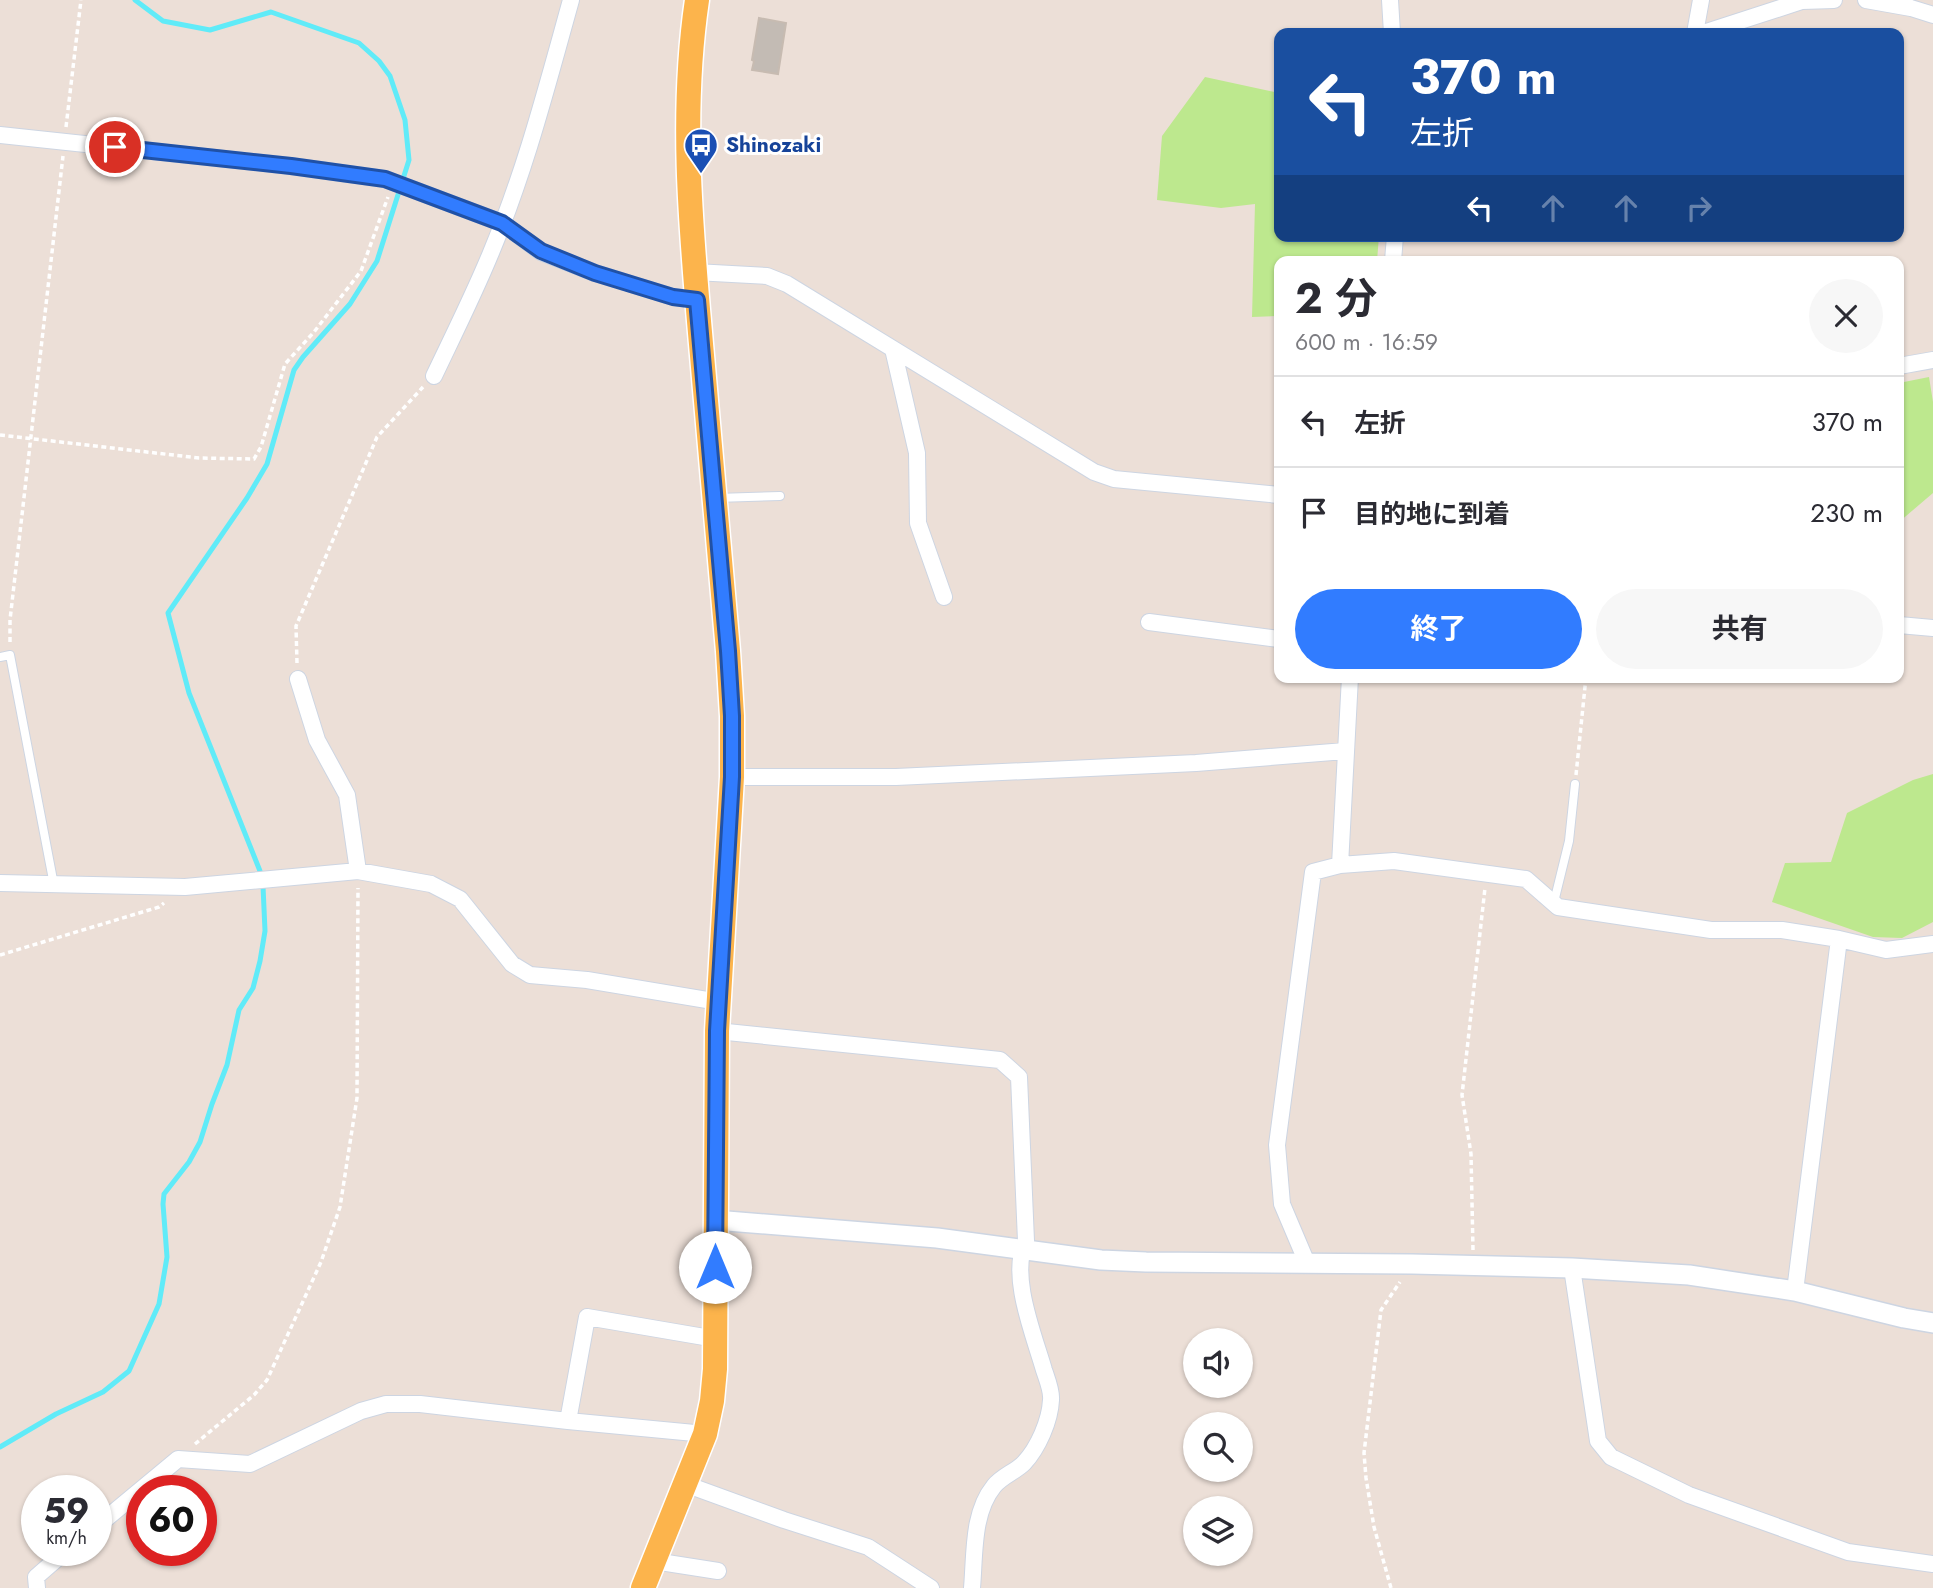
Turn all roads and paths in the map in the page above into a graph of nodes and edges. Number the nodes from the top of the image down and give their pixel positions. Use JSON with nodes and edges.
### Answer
{"nodes":[{"id":1,"x":81,"y":0,"type":"edge"},
{"id":2,"x":570,"y":0,"type":"edge"},
{"id":3,"x":697,"y":0,"type":"edge"},
{"id":4,"x":1391,"y":0,"type":"edge"},
{"id":5,"x":1701,"y":0,"type":"edge"},
{"id":6,"x":1834,"y":0,"type":"edge"},
{"id":7,"x":1866,"y":0,"type":"edge"},
{"id":8,"x":1933,"y":15,"type":"edge"},
{"id":9,"x":1392,"y":28,"type":"edge"},
{"id":10,"x":1696,"y":28,"type":"edge"},
{"id":11,"x":1718,"y":28,"type":"edge"},
{"id":12,"x":0,"y":135,"type":"edge"},
{"id":13,"x":64,"y":142,"type":"junction"},
{"id":14,"x":394,"y":183,"type":"junction"},
{"id":15,"x":502,"y":223,"type":"junction"},
{"id":16,"x":695,"y":272,"type":"junction"},
{"id":17,"x":697,"y":300,"type":"junction"},
{"id":18,"x":893,"y":349,"type":"junction"},
{"id":19,"x":1933,"y":360,"type":"edge"},
{"id":20,"x":1904,"y":365,"type":"edge"},
{"id":21,"x":433,"y":376,"type":"joint"},
{"id":22,"x":0,"y":435,"type":"edge"},
{"id":23,"x":31,"y":439,"type":"junction"},
{"id":24,"x":1274,"y":495,"type":"edge"},
{"id":25,"x":780,"y":496,"type":"dead end"},
{"id":26,"x":715,"y":498,"type":"junction"},
{"id":27,"x":944,"y":597,"type":"dead end"},
{"id":28,"x":1149,"y":622,"type":"dead end"},
{"id":29,"x":1904,"y":625,"type":"edge"},
{"id":30,"x":1933,"y":628,"type":"edge"},
{"id":31,"x":1274,"y":638,"type":"edge"},
{"id":32,"x":10,"y":655,"type":"junction"},
{"id":33,"x":0,"y":656,"type":"edge"},
{"id":34,"x":298,"y":680,"type":"joint"},
{"id":35,"x":1350,"y":683,"type":"edge"},
{"id":36,"x":1585,"y":683,"type":"edge"},
{"id":37,"x":1345,"y":751,"type":"junction"},
{"id":38,"x":732,"y":777,"type":"junction"},
{"id":39,"x":1575,"y":784,"type":"joint"},
{"id":40,"x":1340,"y":865,"type":"junction"},
{"id":41,"x":358,"y":872,"type":"junction"},
{"id":42,"x":1487,"y":874,"type":"junction"},
{"id":43,"x":0,"y":883,"type":"edge"},
{"id":44,"x":54,"y":885,"type":"junction"},
{"id":45,"x":185,"y":887,"type":"junction"},
{"id":46,"x":1554,"y":902,"type":"junction"},
{"id":47,"x":1839,"y":939,"type":"junction"},
{"id":48,"x":1933,"y":944,"type":"edge"},
{"id":49,"x":0,"y":955,"type":"edge"},
{"id":50,"x":719,"y":1002,"type":"junction"},
{"id":51,"x":717,"y":1031,"type":"junction"},
{"id":52,"x":715,"y":1220,"type":"junction"},
{"id":53,"x":1022,"y":1248,"type":"junction"},
{"id":54,"x":1307,"y":1263,"type":"junction"},
{"id":55,"x":1412,"y":1264,"type":"junction"},
{"id":56,"x":1473,"y":1266,"type":"junction"},
{"id":57,"x":1572,"y":1268,"type":"junction"},
{"id":58,"x":1795,"y":1291,"type":"junction"},
{"id":59,"x":1933,"y":1322,"type":"edge"},
{"id":60,"x":716,"y":1339,"type":"junction"},
{"id":61,"x":568,"y":1421,"type":"junction"},
{"id":62,"x":705,"y":1434,"type":"junction"},
{"id":63,"x":178,"y":1459,"type":"junction"},
{"id":64,"x":685,"y":1484,"type":"junction"},
{"id":65,"x":112,"y":1514,"type":"edge"},
{"id":66,"x":654,"y":1561,"type":"junction"},
{"id":67,"x":1933,"y":1564,"type":"edge"},
{"id":68,"x":49,"y":1566,"type":"edge"},
{"id":69,"x":718,"y":1571,"type":"dead end"},
{"id":70,"x":37,"y":1588,"type":"edge"},
{"id":71,"x":643,"y":1588,"type":"edge"},
{"id":72,"x":931,"y":1588,"type":"edge"},
{"id":73,"x":972,"y":1588,"type":"edge"},
{"id":74,"x":1391,"y":1588,"type":"edge"}],
"edges":[{"from":1,"to":13,"type":"path"},
{"from":2,"to":15,"type":"street"},
{"from":3,"to":16,"type":"main road"},
{"from":4,"to":9,"type":"street"},
{"from":5,"to":10,"type":"street"},
{"from":6,"to":11,"type":"street"},
{"from":7,"to":8,"type":"street"},
{"from":12,"to":13,"type":"street"},
{"from":13,"to":14,"type":"street"},
{"from":13,"to":23,"type":"path"},
{"from":14,"to":15,"type":"street"},
{"from":14,"to":23,"type":"path"},
{"from":15,"to":17,"type":"street"},
{"from":15,"to":21,"type":"street"},
{"from":16,"to":17,"type":"main road"},
{"from":16,"to":18,"type":"street"},
{"from":17,"to":26,"type":"main road"},
{"from":18,"to":24,"type":"street"},
{"from":18,"to":27,"type":"street"},
{"from":19,"to":20,"type":"street"},
{"from":21,"to":34,"type":"path"},
{"from":22,"to":23,"type":"path"},
{"from":23,"to":32,"type":"path"},
{"from":25,"to":26,"type":"lane"},
{"from":26,"to":38,"type":"main road"},
{"from":28,"to":31,"type":"street"},
{"from":29,"to":30,"type":"street"},
{"from":32,"to":33,"type":"lane"},
{"from":32,"to":44,"type":"lane"},
{"from":34,"to":41,"type":"street"},
{"from":35,"to":37,"type":"street"},
{"from":36,"to":39,"type":"path"},
{"from":37,"to":38,"type":"street"},
{"from":37,"to":40,"type":"street"},
{"from":38,"to":50,"type":"main road"},
{"from":39,"to":46,"type":"lane"},
{"from":40,"to":42,"type":"street"},
{"from":40,"to":54,"type":"street"},
{"from":41,"to":45,"type":"street"},
{"from":41,"to":50,"type":"street"},
{"from":41,"to":63,"type":"path"},
{"from":42,"to":46,"type":"street"},
{"from":42,"to":56,"type":"path"},
{"from":43,"to":44,"type":"street"},
{"from":44,"to":45,"type":"street"},
{"from":45,"to":49,"type":"path"},
{"from":46,"to":47,"type":"street"},
{"from":47,"to":48,"type":"street"},
{"from":47,"to":58,"type":"street"},
{"from":50,"to":51,"type":"main road"},
{"from":51,"to":52,"type":"main road"},
{"from":51,"to":53,"type":"street"},
{"from":52,"to":53,"type":"street"},
{"from":52,"to":60,"type":"main road"},
{"from":53,"to":54,"type":"street"},
{"from":53,"to":73,"type":"street"},
{"from":54,"to":55,"type":"street"},
{"from":55,"to":56,"type":"street"},
{"from":55,"to":74,"type":"path"},
{"from":56,"to":57,"type":"street"},
{"from":57,"to":58,"type":"street"},
{"from":57,"to":67,"type":"street"},
{"from":58,"to":59,"type":"street"},
{"from":60,"to":61,"type":"street"},
{"from":60,"to":62,"type":"main road"},
{"from":61,"to":62,"type":"street"},
{"from":61,"to":63,"type":"street"},
{"from":62,"to":64,"type":"main road"},
{"from":63,"to":65,"type":"street"},
{"from":64,"to":66,"type":"main road"},
{"from":64,"to":72,"type":"street"},
{"from":66,"to":69,"type":"street"},
{"from":66,"to":71,"type":"main road"},
{"from":68,"to":70,"type":"street"}]}
